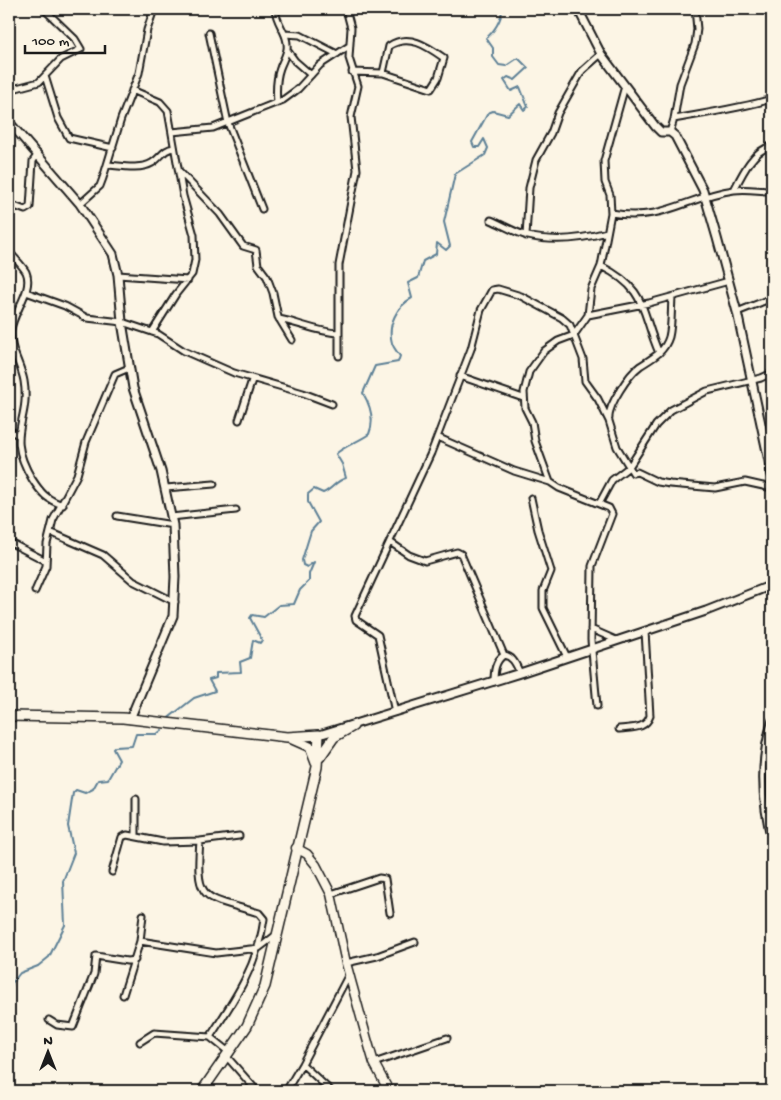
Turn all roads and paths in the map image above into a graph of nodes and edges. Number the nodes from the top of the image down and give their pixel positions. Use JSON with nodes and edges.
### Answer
{"nodes":[{"id":1,"x":44,"y":9,"type":"edge"},
{"id":2,"x":154,"y":9,"type":"edge"},
{"id":3,"x":275,"y":9,"type":"edge"},
{"id":4,"x":346,"y":9,"type":"edge"},
{"id":5,"x":354,"y":9,"type":"edge"},
{"id":6,"x":578,"y":9,"type":"edge"},
{"id":7,"x":695,"y":9,"type":"edge"},
{"id":8,"x":349,"y":17,"type":"junction"},
{"id":9,"x":208,"y":33,"type":"dead end"},
{"id":10,"x":285,"y":34,"type":"junction"},
{"id":11,"x":349,"y":46,"type":"junction"},
{"id":12,"x":287,"y":50,"type":"junction"},
{"id":13,"x":338,"y":54,"type":"junction"},
{"id":14,"x":601,"y":54,"type":"junction"},
{"id":15,"x":352,"y":72,"type":"junction"},
{"id":16,"x":383,"y":73,"type":"junction"},
{"id":17,"x":311,"y":75,"type":"junction"},
{"id":18,"x":45,"y":76,"type":"junction"},
{"id":19,"x":625,"y":86,"type":"junction"},
{"id":20,"x":9,"y":90,"type":"edge"},
{"id":21,"x":132,"y":90,"type":"junction"},
{"id":22,"x":772,"y":99,"type":"edge"},
{"id":23,"x":277,"y":103,"type":"junction"},
{"id":24,"x":674,"y":119,"type":"junction"},
{"id":25,"x":9,"y":122,"type":"edge"},
{"id":26,"x":228,"y":123,"type":"junction"},
{"id":27,"x":172,"y":132,"type":"junction"},
{"id":28,"x":670,"y":132,"type":"junction"},
{"id":29,"x":772,"y":146,"type":"edge"},
{"id":30,"x":112,"y":148,"type":"junction"},
{"id":31,"x":174,"y":148,"type":"junction"},
{"id":32,"x":38,"y":154,"type":"junction"},
{"id":33,"x":108,"y":164,"type":"junction"},
{"id":34,"x":179,"y":171,"type":"junction"},
{"id":35,"x":734,"y":190,"type":"junction"},
{"id":36,"x":772,"y":191,"type":"edge"},
{"id":37,"x":705,"y":196,"type":"junction"},
{"id":38,"x":9,"y":204,"type":"edge"},
{"id":39,"x":80,"y":204,"type":"junction"},
{"id":40,"x":262,"y":209,"type":"dead end"},
{"id":41,"x":611,"y":213,"type":"junction"},
{"id":42,"x":492,"y":220,"type":"dead end"},
{"id":43,"x":606,"y":232,"type":"junction"},
{"id":44,"x":526,"y":236,"type":"junction"},
{"id":45,"x":9,"y":251,"type":"edge"},
{"id":46,"x":601,"y":266,"type":"junction"},
{"id":47,"x":118,"y":274,"type":"junction"},
{"id":48,"x":188,"y":280,"type":"junction"},
{"id":49,"x":729,"y":281,"type":"junction"},
{"id":50,"x":26,"y":292,"type":"junction"},
{"id":51,"x":672,"y":298,"type":"junction"},
{"id":52,"x":772,"y":298,"type":"edge"},
{"id":53,"x":642,"y":304,"type":"junction"},
{"id":54,"x":737,"y":312,"type":"junction"},
{"id":55,"x":588,"y":314,"type":"junction"},
{"id":56,"x":279,"y":319,"type":"junction"},
{"id":57,"x":122,"y":322,"type":"junction"},
{"id":58,"x":152,"y":332,"type":"junction"},
{"id":59,"x":338,"y":333,"type":"junction"},
{"id":60,"x":574,"y":335,"type":"junction"},
{"id":61,"x":292,"y":340,"type":"dead end"},
{"id":62,"x":659,"y":353,"type":"junction"},
{"id":63,"x":339,"y":356,"type":"dead end"},
{"id":64,"x":129,"y":368,"type":"junction"},
{"id":65,"x":772,"y":373,"type":"edge"},
{"id":66,"x":460,"y":376,"type":"junction"},
{"id":67,"x":252,"y":380,"type":"junction"},
{"id":68,"x":753,"y":381,"type":"junction"},
{"id":69,"x":523,"y":398,"type":"junction"},
{"id":70,"x":332,"y":404,"type":"dead end"},
{"id":71,"x":239,"y":420,"type":"dead end"},
{"id":72,"x":609,"y":421,"type":"junction"},
{"id":73,"x":9,"y":430,"type":"edge"},
{"id":74,"x":18,"y":435,"type":"junction"},
{"id":75,"x":436,"y":437,"type":"junction"},
{"id":76,"x":629,"y":467,"type":"junction"},
{"id":77,"x":772,"y":476,"type":"edge"},
{"id":78,"x":550,"y":482,"type":"junction"},
{"id":79,"x":214,"y":484,"type":"dead end"},
{"id":80,"x":166,"y":488,"type":"junction"},
{"id":81,"x":772,"y":488,"type":"edge"},
{"id":82,"x":531,"y":498,"type":"dead end"},
{"id":83,"x":599,"y":504,"type":"junction"},
{"id":84,"x":63,"y":505,"type":"junction"},
{"id":85,"x":236,"y":510,"type":"dead end"},
{"id":86,"x":117,"y":516,"type":"dead end"},
{"id":87,"x":171,"y":517,"type":"junction"},
{"id":88,"x":173,"y":525,"type":"junction"},
{"id":89,"x":50,"y":532,"type":"junction"},
{"id":90,"x":9,"y":542,"type":"edge"},
{"id":91,"x":390,"y":542,"type":"junction"},
{"id":92,"x":46,"y":561,"type":"junction"},
{"id":93,"x":772,"y":586,"type":"edge"},
{"id":94,"x":36,"y":591,"type":"dead end"},
{"id":95,"x":175,"y":602,"type":"junction"},
{"id":96,"x":591,"y":629,"type":"junction"},
{"id":97,"x":646,"y":631,"type":"junction"},
{"id":98,"x":616,"y":640,"type":"junction"},
{"id":99,"x":592,"y":648,"type":"junction"},
{"id":100,"x":504,"y":655,"type":"junction"},
{"id":101,"x":567,"y":657,"type":"junction"},
{"id":102,"x":520,"y":673,"type":"junction"},
{"id":103,"x":494,"y":682,"type":"junction"},
{"id":104,"x":597,"y":706,"type":"dead end"},
{"id":105,"x":395,"y":712,"type":"junction"},
{"id":106,"x":9,"y":716,"type":"edge"},
{"id":107,"x":130,"y":718,"type":"junction"},
{"id":108,"x":772,"y":720,"type":"edge"},
{"id":109,"x":353,"y":726,"type":"junction"},
{"id":110,"x":619,"y":729,"type":"dead end"},
{"id":111,"x":319,"y":735,"type":"junction"},
{"id":112,"x":286,"y":737,"type":"junction"},
{"id":113,"x":317,"y":764,"type":"junction"},
{"id":114,"x":136,"y":800,"type":"dead end"},
{"id":115,"x":136,"y":835,"type":"junction"},
{"id":116,"x":239,"y":836,"type":"dead end"},
{"id":117,"x":200,"y":841,"type":"junction"},
{"id":118,"x":772,"y":844,"type":"edge"},
{"id":119,"x":296,"y":848,"type":"junction"},
{"id":120,"x":112,"y":872,"type":"dead end"},
{"id":121,"x":330,"y":894,"type":"junction"},
{"id":122,"x":390,"y":913,"type":"dead end"},
{"id":123,"x":143,"y":916,"type":"dead end"},
{"id":124,"x":278,"y":933,"type":"junction"},
{"id":125,"x":140,"y":941,"type":"junction"},
{"id":126,"x":415,"y":942,"type":"dead end"},
{"id":127,"x":260,"y":948,"type":"junction"},
{"id":128,"x":135,"y":960,"type":"junction"},
{"id":129,"x":346,"y":963,"type":"junction"},
{"id":130,"x":349,"y":974,"type":"junction"},
{"id":131,"x":123,"y":995,"type":"dead end"},
{"id":132,"x":49,"y":1020,"type":"dead end"},
{"id":133,"x":210,"y":1037,"type":"junction"},
{"id":134,"x":447,"y":1038,"type":"dead end"},
{"id":135,"x":140,"y":1042,"type":"dead end"},
{"id":136,"x":228,"y":1055,"type":"junction"},
{"id":137,"x":374,"y":1063,"type":"junction"},
{"id":138,"x":302,"y":1064,"type":"junction"},
{"id":139,"x":202,"y":1091,"type":"edge"},
{"id":140,"x":258,"y":1091,"type":"edge"},
{"id":141,"x":286,"y":1091,"type":"edge"},
{"id":142,"x":331,"y":1091,"type":"edge"},
{"id":143,"x":389,"y":1091,"type":"edge"}],
"edges":[{"from":1,"to":18,"type":"street"},
{"from":2,"to":21,"type":"street"},
{"from":3,"to":10,"type":"street"},
{"from":4,"to":8,"type":"street"},
{"from":5,"to":8,"type":"street"},
{"from":6,"to":14,"type":"street"},
{"from":7,"to":24,"type":"street"},
{"from":8,"to":11,"type":"street"},
{"from":9,"to":26,"type":"street"},
{"from":10,"to":12,"type":"street"},
{"from":10,"to":13,"type":"street"},
{"from":11,"to":13,"type":"street"},
{"from":11,"to":15,"type":"street"},
{"from":12,"to":17,"type":"street"},
{"from":12,"to":23,"type":"street"},
{"from":13,"to":17,"type":"street"},
{"from":14,"to":19,"type":"street"},
{"from":14,"to":44,"type":"street"},
{"from":15,"to":16,"type":"street"},
{"from":15,"to":59,"type":"street"},
{"from":16,"to":16,"type":"street"},
{"from":17,"to":23,"type":"street"},
{"from":18,"to":20,"type":"street"},
{"from":18,"to":30,"type":"street"},
{"from":19,"to":28,"type":"street"},
{"from":19,"to":41,"type":"street"},
{"from":21,"to":27,"type":"street"},
{"from":21,"to":30,"type":"street"},
{"from":22,"to":24,"type":"street"},
{"from":23,"to":26,"type":"street"},
{"from":24,"to":28,"type":"street"},
{"from":25,"to":32,"type":"street"},
{"from":26,"to":27,"type":"street"},
{"from":26,"to":40,"type":"street"},
{"from":27,"to":31,"type":"street"},
{"from":28,"to":37,"type":"street"},
{"from":29,"to":35,"type":"street"},
{"from":30,"to":33,"type":"street"},
{"from":31,"to":33,"type":"street"},
{"from":31,"to":34,"type":"street"},
{"from":32,"to":38,"type":"street"},
{"from":32,"to":39,"type":"street"},
{"from":33,"to":39,"type":"street"},
{"from":34,"to":48,"type":"street"},
{"from":34,"to":56,"type":"street"},
{"from":35,"to":36,"type":"street"},
{"from":35,"to":37,"type":"street"},
{"from":37,"to":41,"type":"street"},
{"from":37,"to":49,"type":"street"},
{"from":39,"to":47,"type":"street"},
{"from":41,"to":43,"type":"street"},
{"from":42,"to":44,"type":"street"},
{"from":43,"to":44,"type":"street"},
{"from":43,"to":46,"type":"street"},
{"from":45,"to":50,"type":"street"},
{"from":46,"to":53,"type":"street"},
{"from":46,"to":55,"type":"street"},
{"from":47,"to":48,"type":"street"},
{"from":47,"to":57,"type":"street"},
{"from":48,"to":58,"type":"street"},
{"from":49,"to":51,"type":"street"},
{"from":49,"to":54,"type":"street"},
{"from":50,"to":57,"type":"street"},
{"from":50,"to":74,"type":"street"},
{"from":51,"to":53,"type":"street"},
{"from":51,"to":62,"type":"street"},
{"from":52,"to":54,"type":"street"},
{"from":53,"to":55,"type":"street"},
{"from":53,"to":62,"type":"street"},
{"from":54,"to":68,"type":"street"},
{"from":55,"to":60,"type":"street"},
{"from":56,"to":59,"type":"street"},
{"from":56,"to":61,"type":"street"},
{"from":57,"to":58,"type":"street"},
{"from":57,"to":64,"type":"street"},
{"from":58,"to":67,"type":"street"},
{"from":59,"to":63,"type":"street"},
{"from":60,"to":66,"type":"street"},
{"from":60,"to":69,"type":"street"},
{"from":60,"to":72,"type":"street"},
{"from":62,"to":72,"type":"street"},
{"from":64,"to":80,"type":"street"},
{"from":64,"to":84,"type":"street"},
{"from":65,"to":68,"type":"street"},
{"from":66,"to":69,"type":"street"},
{"from":66,"to":75,"type":"street"},
{"from":67,"to":70,"type":"street"},
{"from":67,"to":71,"type":"street"},
{"from":68,"to":76,"type":"street"},
{"from":68,"to":77,"type":"street"},
{"from":69,"to":78,"type":"street"},
{"from":72,"to":76,"type":"street"},
{"from":73,"to":74,"type":"street"},
{"from":74,"to":84,"type":"street"},
{"from":75,"to":78,"type":"street"},
{"from":75,"to":91,"type":"street"},
{"from":76,"to":81,"type":"street"},
{"from":76,"to":83,"type":"street"},
{"from":78,"to":83,"type":"street"},
{"from":79,"to":80,"type":"street"},
{"from":80,"to":87,"type":"street"},
{"from":82,"to":101,"type":"street"},
{"from":83,"to":96,"type":"street"},
{"from":84,"to":89,"type":"street"},
{"from":85,"to":87,"type":"street"},
{"from":86,"to":88,"type":"street"},
{"from":87,"to":88,"type":"street"},
{"from":88,"to":95,"type":"street"},
{"from":89,"to":92,"type":"street"},
{"from":89,"to":95,"type":"street"},
{"from":90,"to":92,"type":"street"},
{"from":91,"to":100,"type":"street"},
{"from":91,"to":105,"type":"street"},
{"from":92,"to":94,"type":"street"},
{"from":93,"to":97,"type":"street"},
{"from":95,"to":107,"type":"street"},
{"from":96,"to":98,"type":"street"},
{"from":96,"to":99,"type":"street"},
{"from":97,"to":98,"type":"street"},
{"from":97,"to":110,"type":"street"},
{"from":98,"to":99,"type":"street"},
{"from":99,"to":101,"type":"street"},
{"from":99,"to":104,"type":"street"},
{"from":100,"to":102,"type":"street"},
{"from":100,"to":103,"type":"street"},
{"from":101,"to":102,"type":"street"},
{"from":102,"to":103,"type":"street"},
{"from":103,"to":105,"type":"street"},
{"from":105,"to":109,"type":"street"},
{"from":106,"to":107,"type":"main road"},
{"from":107,"to":112,"type":"main road"},
{"from":108,"to":118,"type":"street"},
{"from":109,"to":111,"type":"street"},
{"from":109,"to":113,"type":"main road"},
{"from":111,"to":112,"type":"main road"},
{"from":111,"to":113,"type":"main road"},
{"from":112,"to":113,"type":"main road"},
{"from":113,"to":119,"type":"main road"},
{"from":114,"to":115,"type":"street"},
{"from":115,"to":117,"type":"street"},
{"from":115,"to":120,"type":"street"},
{"from":116,"to":117,"type":"street"},
{"from":117,"to":127,"type":"street"},
{"from":119,"to":121,"type":"main road"},
{"from":119,"to":124,"type":"main road"},
{"from":121,"to":122,"type":"street"},
{"from":121,"to":129,"type":"main road"},
{"from":123,"to":125,"type":"street"},
{"from":124,"to":127,"type":"street"},
{"from":124,"to":136,"type":"main road"},
{"from":125,"to":127,"type":"street"},
{"from":125,"to":128,"type":"street"},
{"from":126,"to":129,"type":"street"},
{"from":127,"to":133,"type":"street"},
{"from":128,"to":131,"type":"street"},
{"from":128,"to":132,"type":"street"},
{"from":129,"to":130,"type":"main road"},
{"from":130,"to":137,"type":"main road"},
{"from":130,"to":138,"type":"street"},
{"from":133,"to":135,"type":"street"},
{"from":133,"to":136,"type":"street"},
{"from":134,"to":137,"type":"street"},
{"from":136,"to":139,"type":"main road"},
{"from":136,"to":140,"type":"street"},
{"from":137,"to":143,"type":"main road"},
{"from":138,"to":141,"type":"street"},
{"from":138,"to":142,"type":"street"}]}
